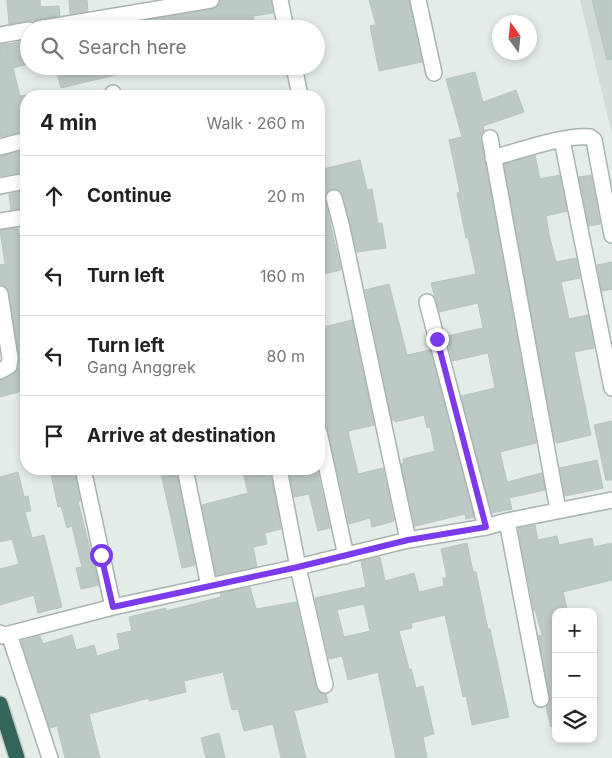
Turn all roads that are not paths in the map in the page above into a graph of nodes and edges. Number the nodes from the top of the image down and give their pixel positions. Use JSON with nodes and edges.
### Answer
{"nodes":[{"id":1,"x":211,"y":0,"type":"edge"},
{"id":2,"x":280,"y":0,"type":"edge"},
{"id":3,"x":418,"y":0,"type":"edge"},
{"id":4,"x":92,"y":20,"type":"edge"},
{"id":5,"x":284,"y":20,"type":"edge"},
{"id":6,"x":20,"y":32,"type":"edge"},
{"id":7,"x":0,"y":35,"type":"edge"},
{"id":8,"x":434,"y":73,"type":"dead end"},
{"id":9,"x":296,"y":75,"type":"edge"},
{"id":10,"x":299,"y":90,"type":"edge"},
{"id":11,"x":490,"y":138,"type":"dead end"},
{"id":12,"x":562,"y":140,"type":"junction"},
{"id":13,"x":20,"y":142,"type":"edge"},
{"id":14,"x":0,"y":147,"type":"edge"},
{"id":15,"x":493,"y":158,"type":"junction"},
{"id":16,"x":20,"y":182,"type":"edge"},
{"id":17,"x":0,"y":186,"type":"edge"},
{"id":18,"x":334,"y":198,"type":"dead end"},
{"id":19,"x":20,"y":218,"type":"edge"},
{"id":20,"x":0,"y":221,"type":"edge"},
{"id":21,"x":612,"y":235,"type":"edge"},
{"id":22,"x":0,"y":294,"type":"edge"},
{"id":23,"x":427,"y":302,"type":"dead end"},
{"id":24,"x":0,"y":371,"type":"edge"},
{"id":25,"x":612,"y":388,"type":"edge"},
{"id":26,"x":325,"y":460,"type":"edge"},
{"id":27,"x":84,"y":475,"type":"edge"},
{"id":28,"x":186,"y":475,"type":"edge"},
{"id":29,"x":280,"y":475,"type":"edge"},
{"id":30,"x":612,"y":500,"type":"edge"},
{"id":31,"x":558,"y":510,"type":"junction"},
{"id":32,"x":507,"y":521,"type":"junction"},
{"id":33,"x":486,"y":527,"type":"junction"},
{"id":34,"x":408,"y":540,"type":"junction"},
{"id":35,"x":346,"y":556,"type":"junction"},
{"id":36,"x":298,"y":567,"type":"junction"},
{"id":37,"x":210,"y":586,"type":"junction"},
{"id":38,"x":113,"y":607,"type":"junction"},
{"id":39,"x":3,"y":634,"type":"edge"},
{"id":40,"x":325,"y":685,"type":"dead end"},
{"id":41,"x":541,"y":699,"type":"dead end"},
{"id":42,"x":0,"y":704,"type":"edge"},
{"id":43,"x":17,"y":758,"type":"edge"},
{"id":44,"x":50,"y":758,"type":"edge"}],
"edges":[{"from":1,"to":4,"type":"street"},
{"from":2,"to":5,"type":"street"},
{"from":3,"to":8,"type":"street"},
{"from":6,"to":7,"type":"street"},
{"from":9,"to":10,"type":"street"},
{"from":11,"to":15,"type":"street"},
{"from":12,"to":15,"type":"street"},
{"from":12,"to":21,"type":"street"},
{"from":12,"to":25,"type":"street"},
{"from":13,"to":14,"type":"street"},
{"from":15,"to":31,"type":"street"},
{"from":16,"to":17,"type":"street"},
{"from":18,"to":34,"type":"street"},
{"from":19,"to":20,"type":"street"},
{"from":22,"to":24,"type":"street"},
{"from":23,"to":33,"type":"street"},
{"from":26,"to":35,"type":"street"},
{"from":27,"to":38,"type":"street"},
{"from":28,"to":37,"type":"street"},
{"from":29,"to":36,"type":"street"},
{"from":30,"to":31,"type":"street"},
{"from":31,"to":32,"type":"street"},
{"from":32,"to":33,"type":"street"},
{"from":32,"to":41,"type":"street"},
{"from":33,"to":34,"type":"street"},
{"from":34,"to":35,"type":"street"},
{"from":35,"to":36,"type":"street"},
{"from":36,"to":37,"type":"street"},
{"from":36,"to":40,"type":"street"},
{"from":37,"to":38,"type":"street"},
{"from":38,"to":39,"type":"street"},
{"from":39,"to":44,"type":"street"},
{"from":42,"to":43,"type":"highway"}]}
